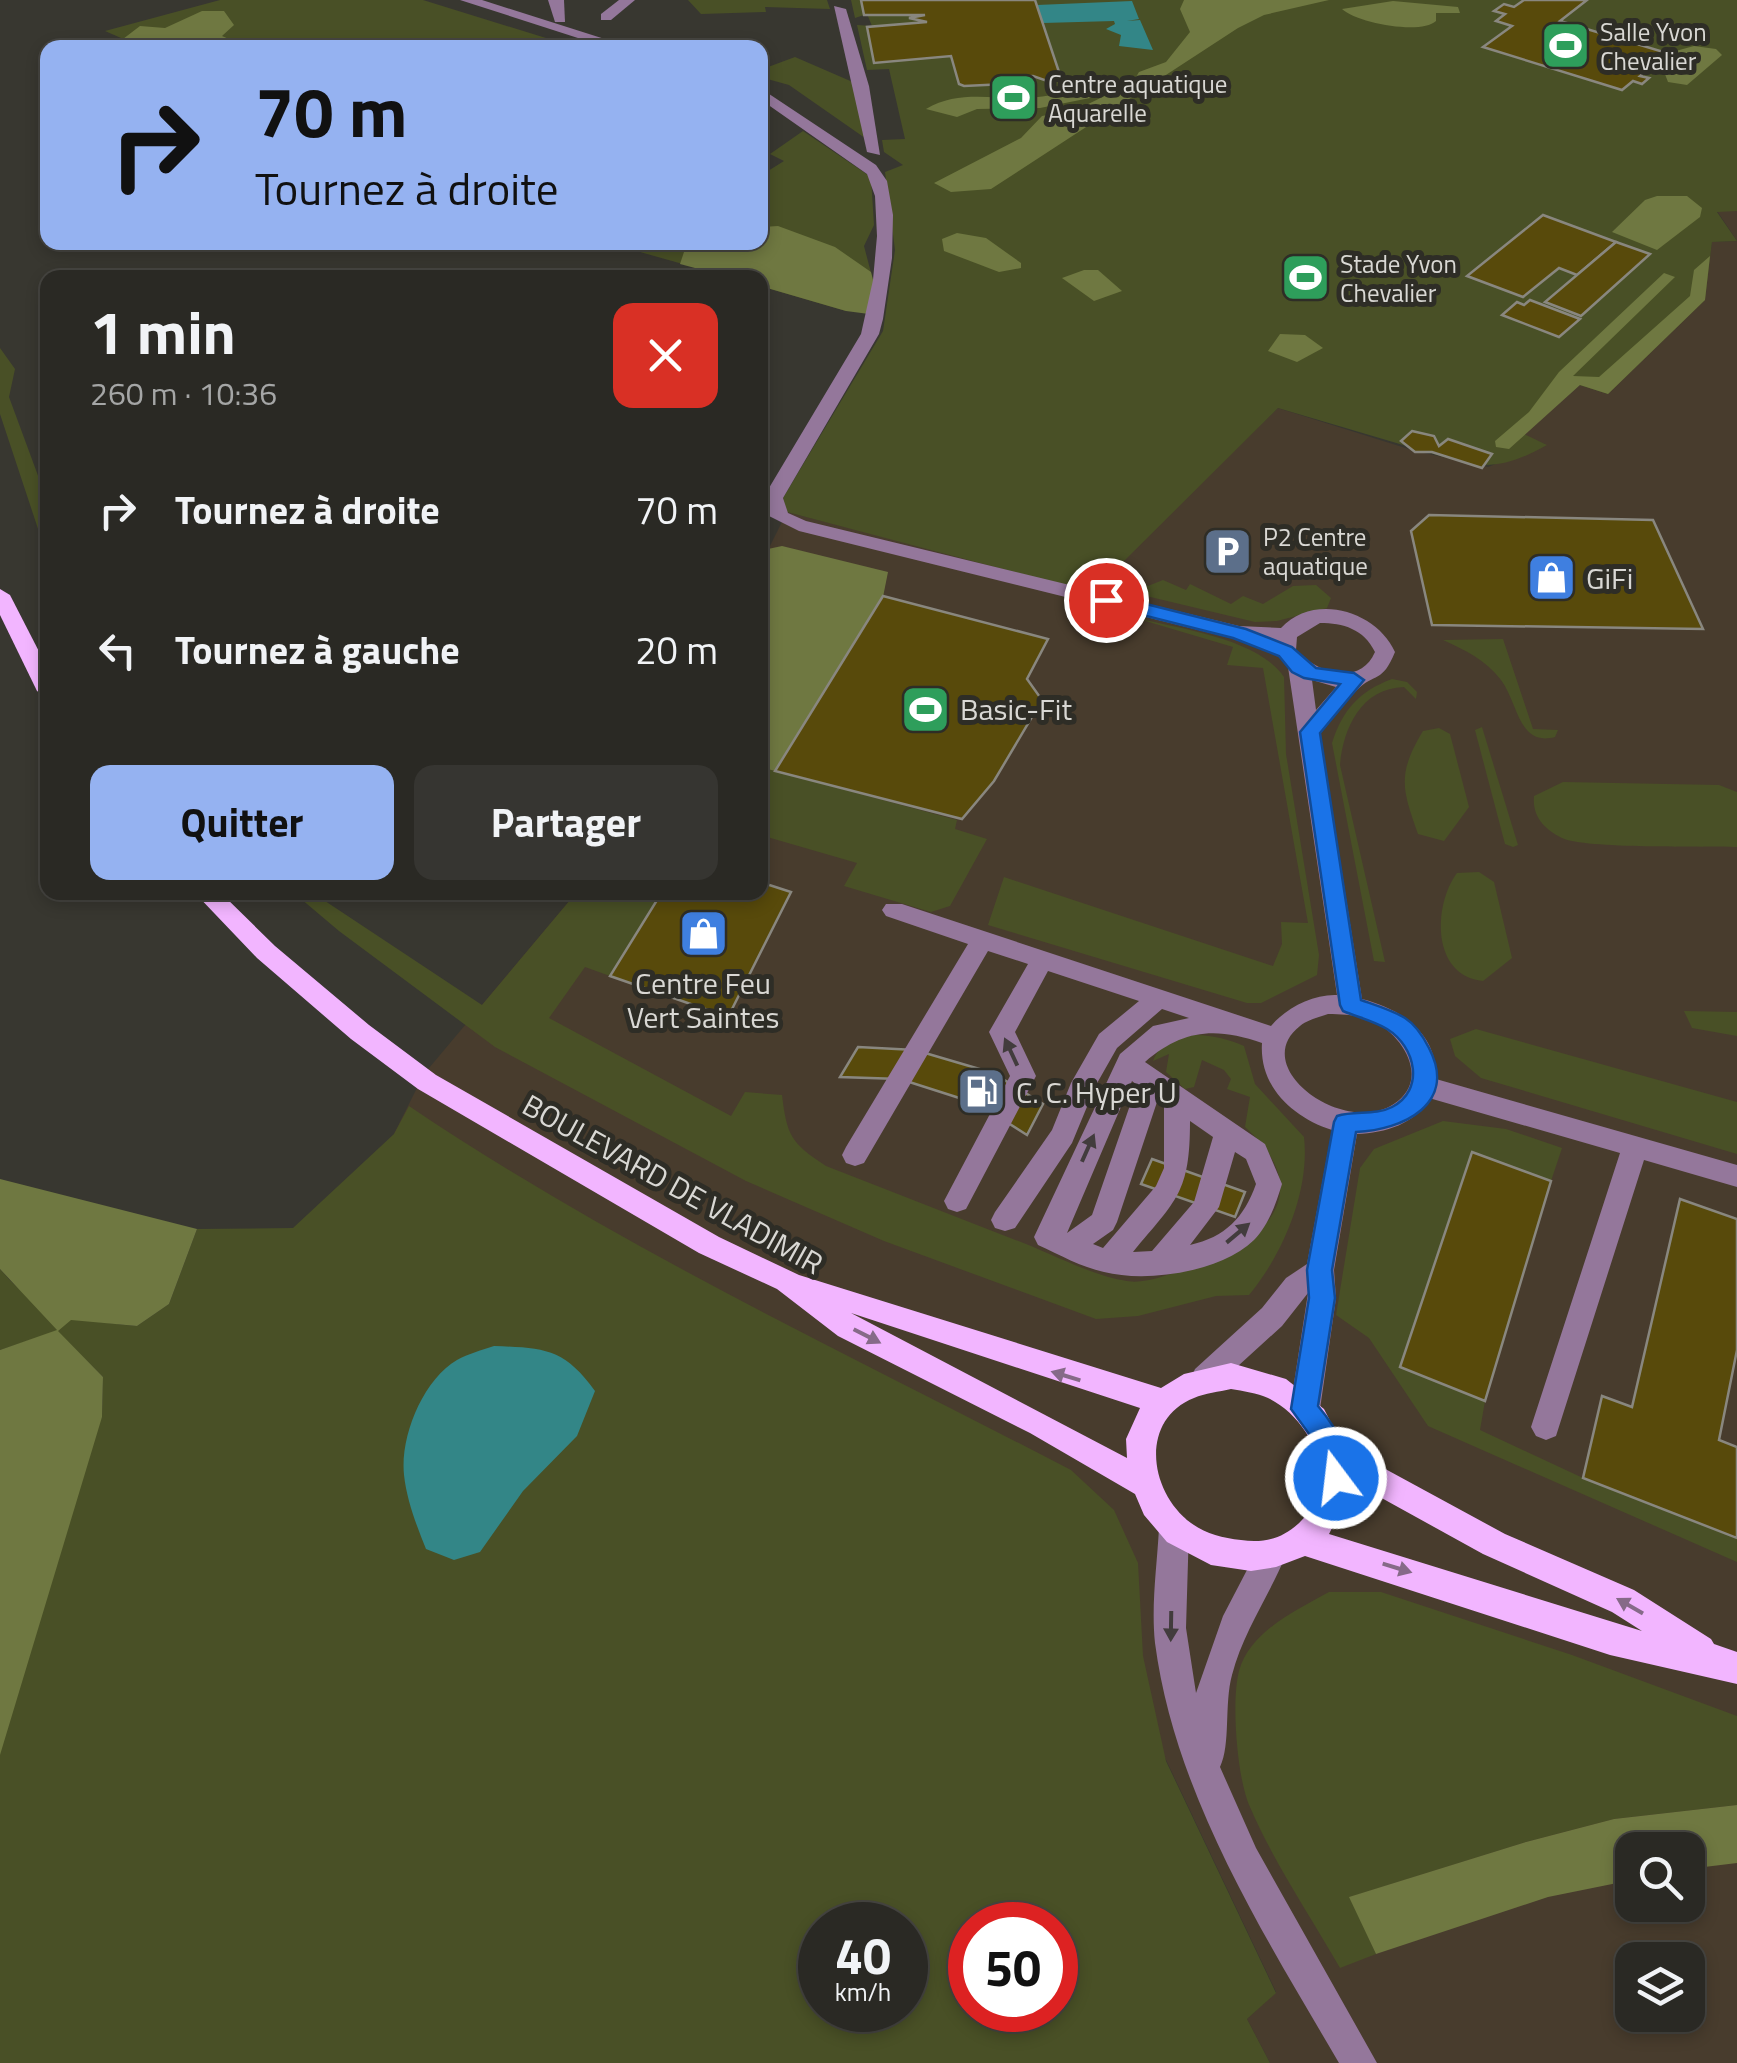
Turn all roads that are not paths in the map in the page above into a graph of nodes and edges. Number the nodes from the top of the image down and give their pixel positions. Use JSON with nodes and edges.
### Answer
{"nodes":[{"id":1,"x":467,"y":0,"type":"edge"},
{"id":2,"x":555,"y":0,"type":"edge"},
{"id":3,"x":628,"y":0,"type":"edge"},
{"id":4,"x":840,"y":9,"type":"dead end"},
{"id":5,"x":606,"y":18,"type":"dead end"},
{"id":6,"x":560,"y":20,"type":"dead end"},
{"id":7,"x":600,"y":40,"type":"edge"},
{"id":8,"x":768,"y":97,"type":"edge"},
{"id":9,"x":876,"y":152,"type":"dead end"},
{"id":10,"x":0,"y":595,"type":"edge"},
{"id":11,"x":1290,"y":651,"type":"junction"},
{"id":12,"x":40,"y":675,"type":"edge"},
{"id":13,"x":1354,"y":680,"type":"junction"},
{"id":14,"x":1310,"y":732,"type":"junction"},
{"id":15,"x":213,"y":900,"type":"edge"},
{"id":16,"x":894,"y":910,"type":"dead end"},
{"id":17,"x":982,"y":940,"type":"junction"},
{"id":18,"x":1042,"y":960,"type":"junction"},
{"id":19,"x":1158,"y":999,"type":"junction"},
{"id":20,"x":1351,"y":1005,"type":"junction"},
{"id":21,"x":1225,"y":1021,"type":"junction"},
{"id":22,"x":1274,"y":1037,"type":"junction"},
{"id":23,"x":1129,"y":1061,"type":"junction"},
{"id":24,"x":1151,"y":1080,"type":"junction"},
{"id":25,"x":1423,"y":1086,"type":"junction"},
{"id":26,"x":1177,"y":1097,"type":"junction"},
{"id":27,"x":1346,"y":1122,"type":"junction"},
{"id":28,"x":1228,"y":1131,"type":"junction"},
{"id":29,"x":1635,"y":1147,"type":"junction"},
{"id":30,"x":855,"y":1155,"type":"dead end"},
{"id":31,"x":1737,"y":1176,"type":"edge"},
{"id":32,"x":957,"y":1201,"type":"dead end"},
{"id":33,"x":1004,"y":1220,"type":"dead end"},
{"id":34,"x":1058,"y":1241,"type":"junction"},
{"id":35,"x":1108,"y":1262,"type":"junction"},
{"id":36,"x":1158,"y":1263,"type":"junction"},
{"id":37,"x":1320,"y":1270,"type":"junction"},
{"id":38,"x":787,"y":1282,"type":"junction"},
{"id":39,"x":1205,"y":1378,"type":"junction"},
{"id":40,"x":1160,"y":1401,"type":"junction"},
{"id":41,"x":1304,"y":1409,"type":"junction"},
{"id":42,"x":1546,"y":1426,"type":"dead end"},
{"id":43,"x":1332,"y":1455,"type":"junction"},
{"id":44,"x":1143,"y":1483,"type":"junction"},
{"id":45,"x":1174,"y":1528,"type":"junction"},
{"id":46,"x":1304,"y":1541,"type":"junction"},
{"id":47,"x":1271,"y":1555,"type":"junction"},
{"id":48,"x":1725,"y":1663,"type":"edge"},
{"id":49,"x":1212,"y":1785,"type":"junction"},
{"id":50,"x":1359,"y":2063,"type":"edge"}],
"edges":[{"from":1,"to":7,"type":"street"},
{"from":2,"to":6,"type":"street"},
{"from":3,"to":5,"type":"street"},
{"from":4,"to":9,"type":"street"},
{"from":8,"to":11,"type":"street"},
{"from":10,"to":12,"type":"main road"},
{"from":11,"to":13,"type":"street"},
{"from":11,"to":13,"type":"street"},
{"from":11,"to":14,"type":"street"},
{"from":13,"to":14,"type":"street"},
{"from":14,"to":20,"type":"street"},
{"from":15,"to":38,"type":"main road","name":"BOULEVARD DE VLADIMIR"},
{"from":16,"to":17,"type":"street"},
{"from":17,"to":18,"type":"street"},
{"from":17,"to":30,"type":"street"},
{"from":18,"to":19,"type":"street"},
{"from":32,"to":18,"type":"street","one_way":true},
{"from":19,"to":21,"type":"street"},
{"from":19,"to":33,"type":"street"},
{"from":20,"to":22,"type":"street"},
{"from":20,"to":25,"type":"street"},
{"from":21,"to":22,"type":"street"},
{"from":21,"to":23,"type":"street"},
{"from":22,"to":27,"type":"street"},
{"from":23,"to":24,"type":"street"},
{"from":34,"to":23,"type":"street","one_way":true},
{"from":24,"to":26,"type":"street"},
{"from":24,"to":34,"type":"street"},
{"from":25,"to":27,"type":"street"},
{"from":25,"to":29,"type":"street"},
{"from":26,"to":28,"type":"street"},
{"from":26,"to":35,"type":"street"},
{"from":27,"to":37,"type":"street"},
{"from":28,"to":36,"type":"street"},
{"from":36,"to":28,"type":"street","one_way":true},
{"from":29,"to":31,"type":"street"},
{"from":29,"to":42,"type":"street"},
{"from":34,"to":35,"type":"street"},
{"from":35,"to":36,"type":"street"},
{"from":37,"to":39,"type":"street"},
{"from":37,"to":41,"type":"street"},
{"from":40,"to":38,"type":"main road","one_way":true},
{"from":38,"to":44,"type":"main road","name":"BOULEVARD DE VLADIMIR","one_way":true},
{"from":39,"to":40,"type":"main road"},
{"from":39,"to":41,"type":"main road"},
{"from":40,"to":44,"type":"main road"},
{"from":41,"to":43,"type":"main road"},
{"from":43,"to":46,"type":"main road"},
{"from":48,"to":43,"type":"main road","one_way":true},
{"from":44,"to":45,"type":"main road"},
{"from":45,"to":47,"type":"main road"},
{"from":45,"to":49,"type":"street","one_way":true},
{"from":46,"to":47,"type":"main road"},
{"from":46,"to":48,"type":"main road","one_way":true},
{"from":47,"to":49,"type":"street"},
{"from":49,"to":50,"type":"street"}]}
